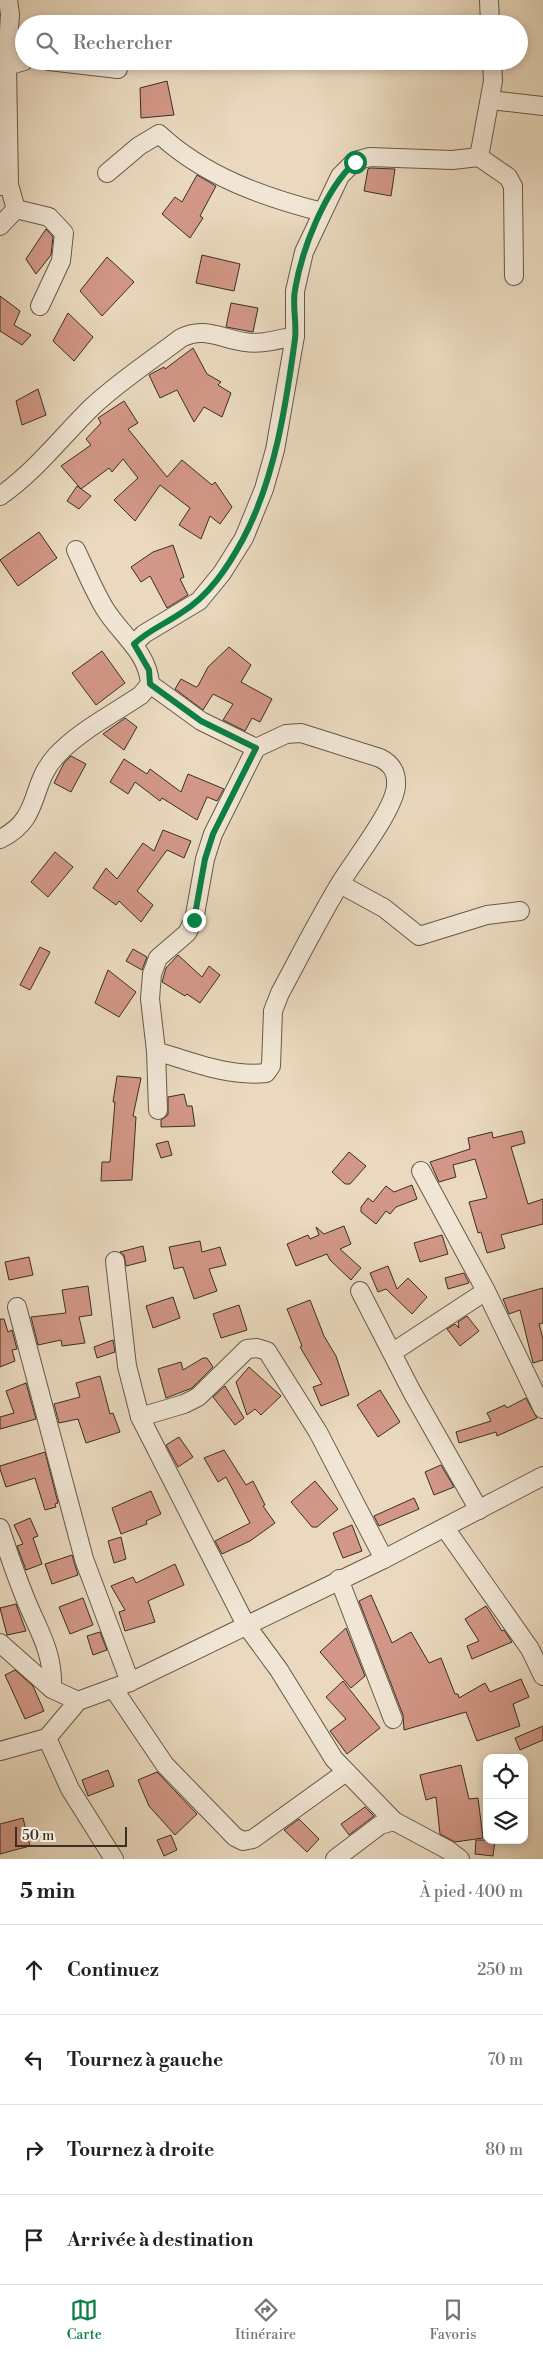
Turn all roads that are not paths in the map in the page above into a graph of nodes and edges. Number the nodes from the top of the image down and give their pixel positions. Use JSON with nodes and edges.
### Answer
{"nodes":[{"id":1,"x":8,"y":0,"type":"edge"},
{"id":2,"x":489,"y":0,"type":"edge"},
{"id":3,"x":490,"y":15,"type":"edge"},
{"id":4,"x":15,"y":64,"type":"edge"},
{"id":5,"x":7,"y":66,"type":"junction"},
{"id":6,"x":492,"y":70,"type":"edge"},
{"id":7,"x":490,"y":100,"type":"junction"},
{"id":8,"x":543,"y":106,"type":"edge"},
{"id":9,"x":479,"y":157,"type":"junction"},
{"id":10,"x":107,"y":174,"type":"dead end"},
{"id":11,"x":5,"y":185,"type":"edge"},
{"id":12,"x":16,"y":209,"type":"junction"},
{"id":13,"x":322,"y":212,"type":"junction"},
{"id":14,"x":0,"y":226,"type":"edge"},
{"id":15,"x":514,"y":276,"type":"dead end"},
{"id":16,"x":40,"y":306,"type":"dead end"},
{"id":17,"x":295,"y":336,"type":"junction"},
{"id":18,"x":0,"y":496,"type":"edge"},
{"id":19,"x":76,"y":550,"type":"dead end"},
{"id":20,"x":134,"y":644,"type":"junction"},
{"id":21,"x":150,"y":684,"type":"junction"},
{"id":22,"x":256,"y":748,"type":"junction"},
{"id":23,"x":0,"y":840,"type":"edge"},
{"id":24,"x":340,"y":884,"type":"junction"},
{"id":25,"x":520,"y":911,"type":"dead end"},
{"id":26,"x":156,"y":1051,"type":"junction"},
{"id":27,"x":158,"y":1110,"type":"dead end"},
{"id":28,"x":421,"y":1172,"type":"dead end"},
{"id":29,"x":115,"y":1262,"type":"dead end"},
{"id":30,"x":360,"y":1291,"type":"dead end"},
{"id":31,"x":486,"y":1291,"type":"junction"},
{"id":32,"x":17,"y":1307,"type":"dead end"},
{"id":33,"x":393,"y":1352,"type":"junction"},
{"id":34,"x":543,"y":1409,"type":"edge"},
{"id":35,"x":140,"y":1417,"type":"junction"},
{"id":36,"x":543,"y":1476,"type":"edge"},
{"id":37,"x":479,"y":1510,"type":"junction"},
{"id":38,"x":0,"y":1528,"type":"edge"},
{"id":39,"x":445,"y":1528,"type":"junction"},
{"id":40,"x":384,"y":1559,"type":"junction"},
{"id":41,"x":339,"y":1580,"type":"junction"},
{"id":42,"x":246,"y":1625,"type":"junction"},
{"id":43,"x":0,"y":1643,"type":"edge"},
{"id":44,"x":543,"y":1676,"type":"edge"},
{"id":45,"x":130,"y":1682,"type":"junction"},
{"id":46,"x":113,"y":1688,"type":"junction"},
{"id":47,"x":52,"y":1689,"type":"junction"},
{"id":48,"x":78,"y":1701,"type":"junction"},
{"id":49,"x":393,"y":1719,"type":"dead end"},
{"id":50,"x":47,"y":1738,"type":"junction"},
{"id":51,"x":0,"y":1751,"type":"edge"},
{"id":52,"x":346,"y":1772,"type":"junction"},
{"id":53,"x":394,"y":1821,"type":"junction"},
{"id":54,"x":114,"y":1859,"type":"edge"},
{"id":55,"x":335,"y":1859,"type":"edge"},
{"id":56,"x":460,"y":1859,"type":"edge"}],
"edges":[{"from":1,"to":5,"type":"street"},
{"from":2,"to":3,"type":"street"},
{"from":4,"to":5,"type":"street"},
{"from":5,"to":11,"type":"street"},
{"from":6,"to":7,"type":"street"},
{"from":7,"to":8,"type":"street"},
{"from":7,"to":9,"type":"street"},
{"from":9,"to":13,"type":"street"},
{"from":9,"to":15,"type":"street"},
{"from":10,"to":13,"type":"street"},
{"from":11,"to":12,"type":"street"},
{"from":12,"to":14,"type":"street"},
{"from":12,"to":16,"type":"street"},
{"from":13,"to":17,"type":"street"},
{"from":17,"to":18,"type":"street"},
{"from":17,"to":20,"type":"street"},
{"from":19,"to":20,"type":"street"},
{"from":20,"to":21,"type":"street"},
{"from":21,"to":22,"type":"street"},
{"from":21,"to":23,"type":"street"},
{"from":22,"to":24,"type":"street"},
{"from":22,"to":26,"type":"street"},
{"from":24,"to":25,"type":"street"},
{"from":24,"to":26,"type":"street"},
{"from":26,"to":27,"type":"street"},
{"from":28,"to":31,"type":"street"},
{"from":29,"to":35,"type":"street"},
{"from":30,"to":33,"type":"street"},
{"from":31,"to":33,"type":"street"},
{"from":31,"to":34,"type":"street"},
{"from":32,"to":45,"type":"street"},
{"from":33,"to":37,"type":"street"},
{"from":35,"to":40,"type":"street"},
{"from":35,"to":42,"type":"street"},
{"from":36,"to":37,"type":"street"},
{"from":37,"to":39,"type":"street"},
{"from":38,"to":47,"type":"street"},
{"from":39,"to":40,"type":"street"},
{"from":39,"to":44,"type":"street"},
{"from":40,"to":41,"type":"street"},
{"from":41,"to":42,"type":"street"},
{"from":41,"to":49,"type":"street"},
{"from":42,"to":45,"type":"street"},
{"from":42,"to":52,"type":"street"},
{"from":43,"to":47,"type":"street"},
{"from":45,"to":46,"type":"street"},
{"from":46,"to":48,"type":"street"},
{"from":46,"to":52,"type":"street"},
{"from":47,"to":48,"type":"street"},
{"from":48,"to":50,"type":"street"},
{"from":50,"to":51,"type":"street"},
{"from":50,"to":54,"type":"street"},
{"from":52,"to":53,"type":"street"},
{"from":53,"to":55,"type":"street"},
{"from":53,"to":56,"type":"street"}]}
